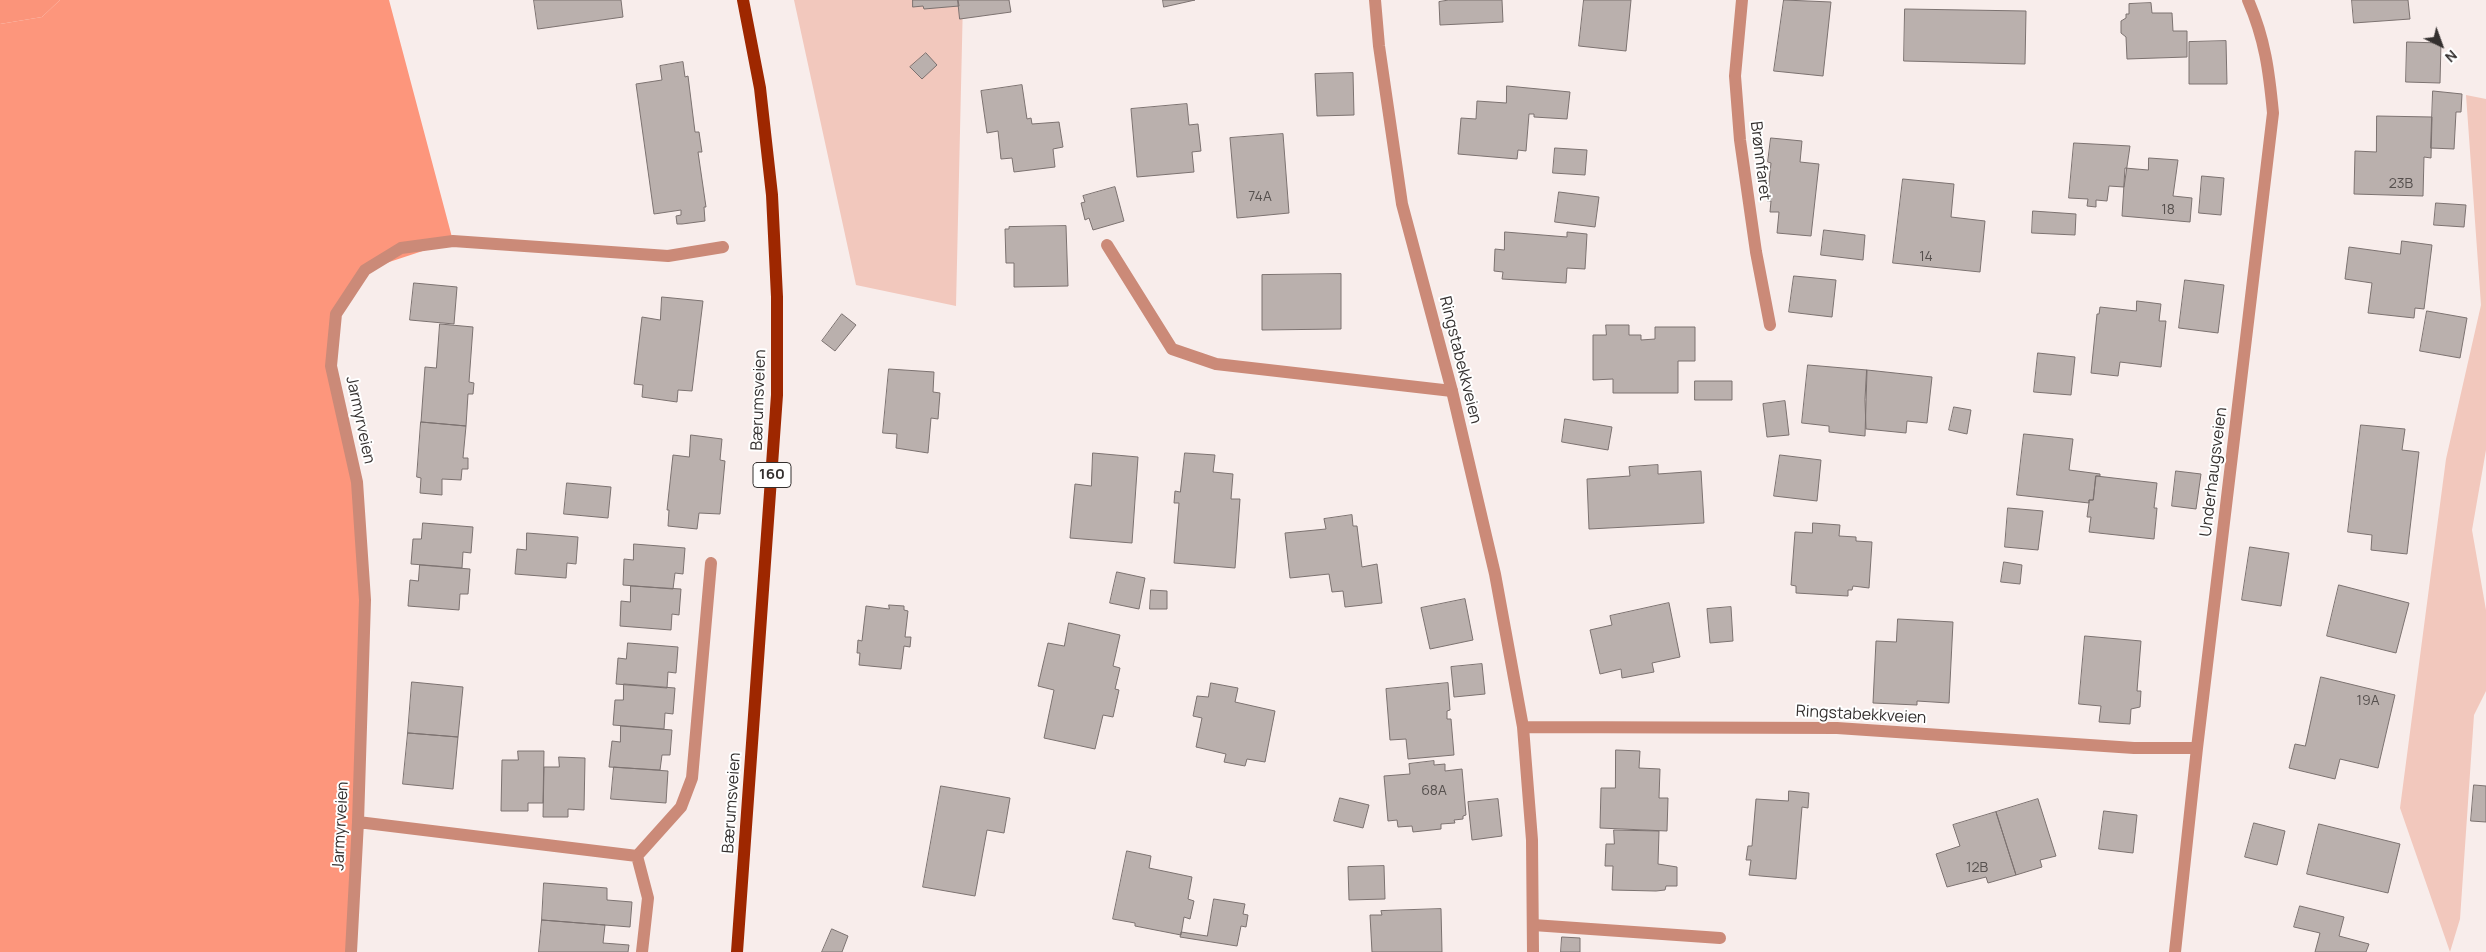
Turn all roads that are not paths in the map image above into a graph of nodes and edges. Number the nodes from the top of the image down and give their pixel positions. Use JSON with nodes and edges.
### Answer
{"nodes":[{"id":1,"x":743,"y":0,"type":"edge"},
{"id":2,"x":1376,"y":0,"type":"edge"},
{"id":3,"x":1742,"y":0,"type":"edge"},
{"id":4,"x":2248,"y":0,"type":"edge"},
{"id":5,"x":1107,"y":245,"type":"dead end"},
{"id":6,"x":723,"y":247,"type":"dead end"},
{"id":7,"x":1770,"y":324,"type":"dead end"},
{"id":8,"x":1452,"y":391,"type":"junction"},
{"id":9,"x":711,"y":562,"type":"dead end"},
{"id":10,"x":1523,"y":727,"type":"junction"},
{"id":11,"x":2196,"y":748,"type":"junction"},
{"id":12,"x":358,"y":822,"type":"junction"},
{"id":13,"x":637,"y":856,"type":"junction"},
{"id":14,"x":1533,"y":925,"type":"junction"},
{"id":15,"x":1720,"y":938,"type":"dead end"},
{"id":16,"x":351,"y":952,"type":"edge"},
{"id":17,"x":642,"y":952,"type":"edge"},
{"id":18,"x":737,"y":952,"type":"edge"},
{"id":19,"x":1533,"y":952,"type":"edge"},
{"id":20,"x":2175,"y":952,"type":"edge"}],
"edges":[{"from":1,"to":18,"type":"main road","name":"Bærumsveien","number":"160"},
{"from":2,"to":8,"type":"street","name":"Ringstabekkveien"},
{"from":3,"to":7,"type":"street","name":"Brønnfaret"},
{"from":4,"to":11,"type":"street","name":"Underhaugsveien"},
{"from":5,"to":8,"type":"street"},
{"from":6,"to":12,"type":"street","name":"Jarmyrveien"},
{"from":8,"to":10,"type":"street","name":"Ringstabekkveien"},
{"from":9,"to":13,"type":"street"},
{"from":10,"to":11,"type":"street","name":"Ringstabekkveien"},
{"from":10,"to":14,"type":"street","name":"Ringstabekkveien"},
{"from":11,"to":20,"type":"street","name":"Underhaugsveien"},
{"from":12,"to":13,"type":"street"},
{"from":12,"to":16,"type":"street","name":"Jarmyrveien"},
{"from":13,"to":17,"type":"street"},
{"from":14,"to":15,"type":"street"},
{"from":14,"to":19,"type":"street","name":"Ringstabekkveien"}]}
